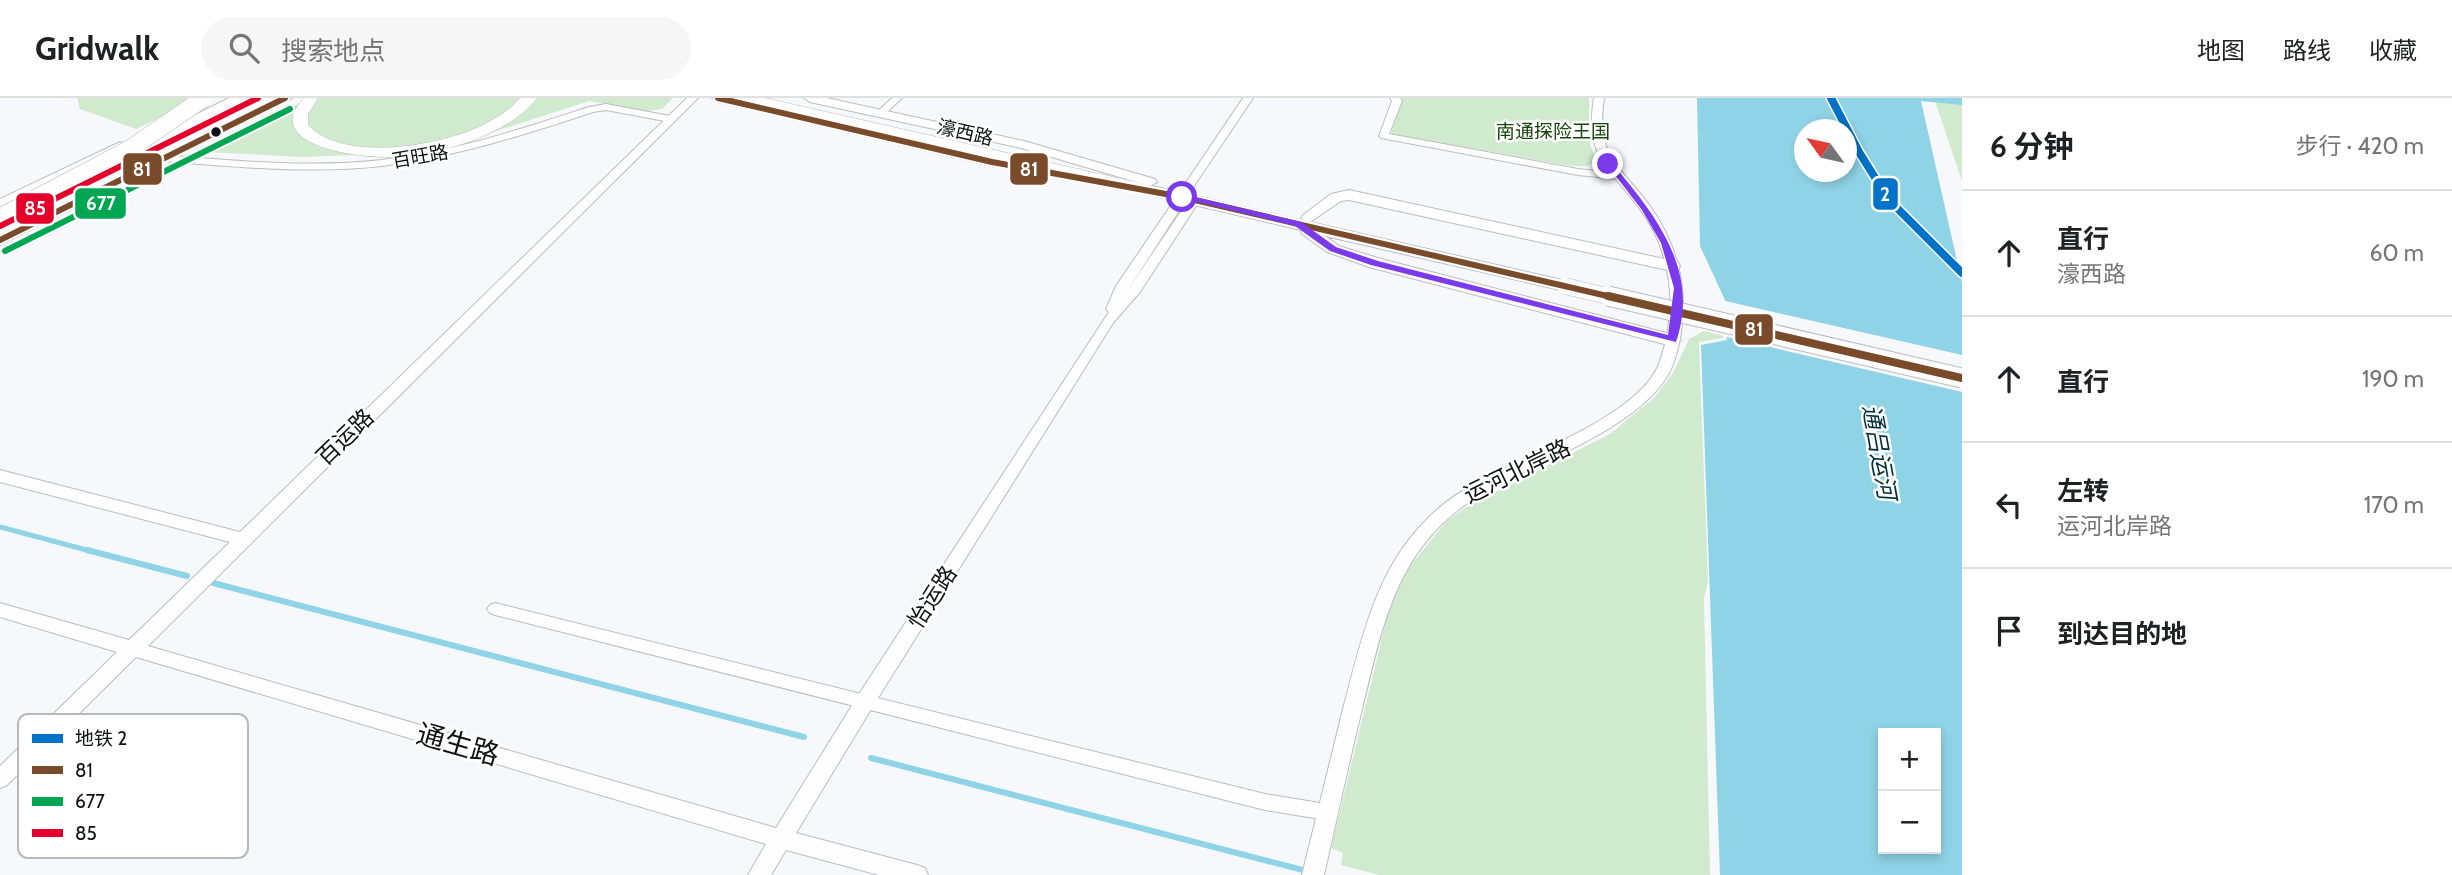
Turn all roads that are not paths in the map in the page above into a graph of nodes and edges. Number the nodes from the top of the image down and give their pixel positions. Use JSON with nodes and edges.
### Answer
{"nodes":[{"id":1,"x":204,"y":98,"type":"edge"},
{"id":2,"x":217,"y":98,"type":"edge"},
{"id":3,"x":240,"y":98,"type":"edge"},
{"id":4,"x":253,"y":98,"type":"edge"},
{"id":5,"x":273,"y":98,"type":"edge"},
{"id":6,"x":285,"y":98,"type":"edge"},
{"id":7,"x":311,"y":98,"type":"edge"},
{"id":8,"x":530,"y":98,"type":"edge"},
{"id":9,"x":693,"y":98,"type":"edge"},
{"id":10,"x":718,"y":98,"type":"edge"},
{"id":11,"x":746,"y":98,"type":"edge"},
{"id":12,"x":780,"y":98,"type":"edge"},
{"id":13,"x":810,"y":98,"type":"edge"},
{"id":14,"x":897,"y":98,"type":"edge"},
{"id":15,"x":1248,"y":98,"type":"edge"},
{"id":16,"x":1395,"y":98,"type":"edge"},
{"id":17,"x":1599,"y":98,"type":"edge"},
{"id":18,"x":881,"y":113,"type":"junction"},
{"id":19,"x":838,"y":115,"type":"junction"},
{"id":20,"x":670,"y":119,"type":"junction"},
{"id":21,"x":164,"y":158,"type":"junction"},
{"id":22,"x":1617,"y":176,"type":"junction"},
{"id":23,"x":1147,"y":185,"type":"junction"},
{"id":24,"x":1187,"y":196,"type":"junction"},
{"id":25,"x":0,"y":203,"type":"edge"},
{"id":26,"x":0,"y":218,"type":"edge"},
{"id":27,"x":1303,"y":221,"type":"junction"},
{"id":28,"x":0,"y":233,"type":"edge"},
{"id":29,"x":0,"y":240,"type":"edge"},
{"id":30,"x":1672,"y":266,"type":"junction"},
{"id":31,"x":1567,"y":282,"type":"junction"},
{"id":32,"x":1672,"y":340,"type":"junction"},
{"id":33,"x":1962,"y":368,"type":"edge"},
{"id":34,"x":1962,"y":377,"type":"edge"},
{"id":35,"x":0,"y":476,"type":"edge"},
{"id":36,"x":242,"y":538,"type":"junction"},
{"id":37,"x":495,"y":609,"type":"dead end"},
{"id":38,"x":0,"y":610,"type":"edge"},
{"id":39,"x":131,"y":648,"type":"junction"},
{"id":40,"x":866,"y":700,"type":"junction"},
{"id":41,"x":65,"y":714,"type":"edge"},
{"id":42,"x":18,"y":761,"type":"edge"},
{"id":43,"x":0,"y":779,"type":"edge"},
{"id":44,"x":1326,"y":812,"type":"junction"},
{"id":45,"x":782,"y":839,"type":"junction"},
{"id":46,"x":759,"y":875,"type":"edge"},
{"id":47,"x":918,"y":875,"type":"edge"},
{"id":48,"x":1313,"y":875,"type":"edge"}],
"edges":[{"from":1,"to":26,"type":"highway","bridge":true},
{"from":2,"to":25,"type":"street"},
{"from":3,"to":26,"type":"main road"},
{"from":4,"to":26,"type":"highway","bridge":true},
{"from":5,"to":28,"type":"highway"},
{"from":6,"to":21,"type":"main road"},
{"from":7,"to":8,"type":"highway"},
{"from":9,"to":20,"type":"street","name":"百运路"},
{"from":10,"to":23,"type":"main road","name":"濠西路"},
{"from":11,"to":19,"type":"highway"},
{"from":12,"to":19,"type":"highway"},
{"from":13,"to":18,"type":"main road","name":"濠西路"},
{"from":14,"to":18,"type":"street"},
{"from":15,"to":24,"type":"street"},
{"from":16,"to":22,"type":"street"},
{"from":17,"to":22,"type":"street","name":"运河北岸路"},
{"from":18,"to":23,"type":"main road","name":"濠西路"},
{"from":19,"to":23,"type":"highway"},
{"from":20,"to":21,"type":"street","name":"百旺路"},
{"from":20,"to":36,"type":"street","name":"百运路"},
{"from":21,"to":29,"type":"main road"},
{"from":22,"to":30,"type":"street","name":"运河北岸路"},
{"from":23,"to":24,"type":"main road","name":"濠西路"},
{"from":24,"to":27,"type":"main road","name":"濠西路"},
{"from":24,"to":40,"type":"street","name":"怡运路"},
{"from":27,"to":30,"type":"main road"},
{"from":27,"to":31,"type":"main road","name":"濠西路"},
{"from":27,"to":32,"type":"main road"},
{"from":30,"to":32,"type":"street","name":"运河北岸路"},
{"from":31,"to":33,"type":"main road"},
{"from":31,"to":34,"type":"main road","bridge":true},
{"from":32,"to":44,"type":"street","name":"运河北岸路"},
{"from":35,"to":36,"type":"street"},
{"from":36,"to":39,"type":"street","name":"百运路"},
{"from":37,"to":40,"type":"street"},
{"from":38,"to":39,"type":"street","name":"通生路"},
{"from":39,"to":41,"type":"street","name":"百运路"},
{"from":39,"to":45,"type":"street","name":"通生路"},
{"from":40,"to":44,"type":"street"},
{"from":40,"to":45,"type":"street","name":"怡运路"},
{"from":42,"to":43,"type":"street","name":"百运路"},
{"from":44,"to":48,"type":"street","name":"运河北岸路"},
{"from":45,"to":46,"type":"street","name":"怡运路"},
{"from":45,"to":47,"type":"street","name":"通生路"}]}
